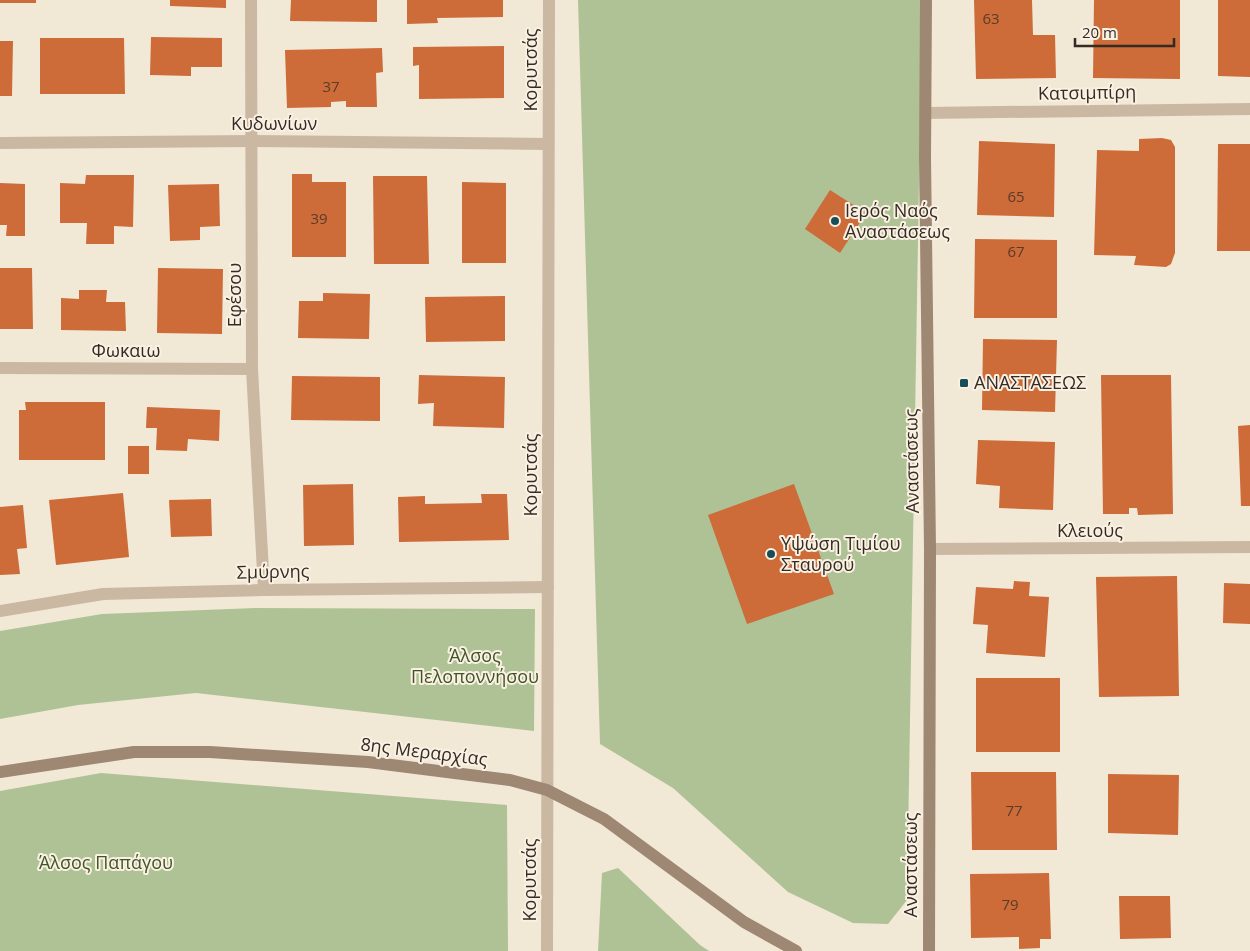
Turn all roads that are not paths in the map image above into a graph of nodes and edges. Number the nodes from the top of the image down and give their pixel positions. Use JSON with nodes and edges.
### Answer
{"nodes":[{"id":1,"x":251,"y":0,"type":"edge"},
{"id":2,"x":549,"y":0,"type":"edge"},
{"id":3,"x":926,"y":0,"type":"edge"},
{"id":4,"x":1250,"y":109,"type":"edge"},
{"id":5,"x":925,"y":113,"type":"junction"},
{"id":6,"x":253,"y":141,"type":"junction"},
{"id":7,"x":0,"y":143,"type":"edge"},
{"id":8,"x":548,"y":144,"type":"junction"},
{"id":9,"x":0,"y":368,"type":"edge"},
{"id":10,"x":252,"y":369,"type":"junction"},
{"id":11,"x":1250,"y":547,"type":"edge"},
{"id":12,"x":930,"y":550,"type":"junction"},
{"id":13,"x":548,"y":587,"type":"junction"},
{"id":14,"x":264,"y":590,"type":"junction"},
{"id":15,"x":0,"y":611,"type":"edge"},
{"id":16,"x":0,"y":772,"type":"edge"},
{"id":17,"x":548,"y":790,"type":"junction"},
{"id":18,"x":547,"y":951,"type":"edge"},
{"id":19,"x":796,"y":951,"type":"edge"},
{"id":20,"x":928,"y":951,"type":"edge"}],
"edges":[{"from":1,"to":6,"type":"street","name":"Εφέσου"},
{"from":2,"to":8,"type":"street","name":"Κορυτσάς"},
{"from":3,"to":5,"type":"street","name":"Αναστάσεως"},
{"from":4,"to":5,"type":"street","name":"Κατσιμπίρη"},
{"from":5,"to":12,"type":"street","name":"Αναστάσεως"},
{"from":6,"to":7,"type":"street","name":"Κυδωνίων"},
{"from":6,"to":8,"type":"street","name":"Κυδωνίων"},
{"from":6,"to":10,"type":"street","name":"Εφέσου"},
{"from":8,"to":13,"type":"street","name":"Κορυτσάς"},
{"from":9,"to":10,"type":"street","name":"Φωκαιω"},
{"from":10,"to":14,"type":"street","name":"Εφέσου"},
{"from":11,"to":12,"type":"street","name":"Κλειούς"},
{"from":12,"to":20,"type":"street","name":"Αναστάσεως"},
{"from":13,"to":14,"type":"street","name":"Σμύρνης"},
{"from":13,"to":17,"type":"street","name":"Κορυτσάς"},
{"from":14,"to":15,"type":"street","name":"Σμύρνης"},
{"from":16,"to":17,"type":"street","name":"8ης Μεραρχίας"},
{"from":17,"to":18,"type":"street","name":"Κορυτσάς"},
{"from":17,"to":19,"type":"street","name":"8ης Μεραρχίας"}]}
